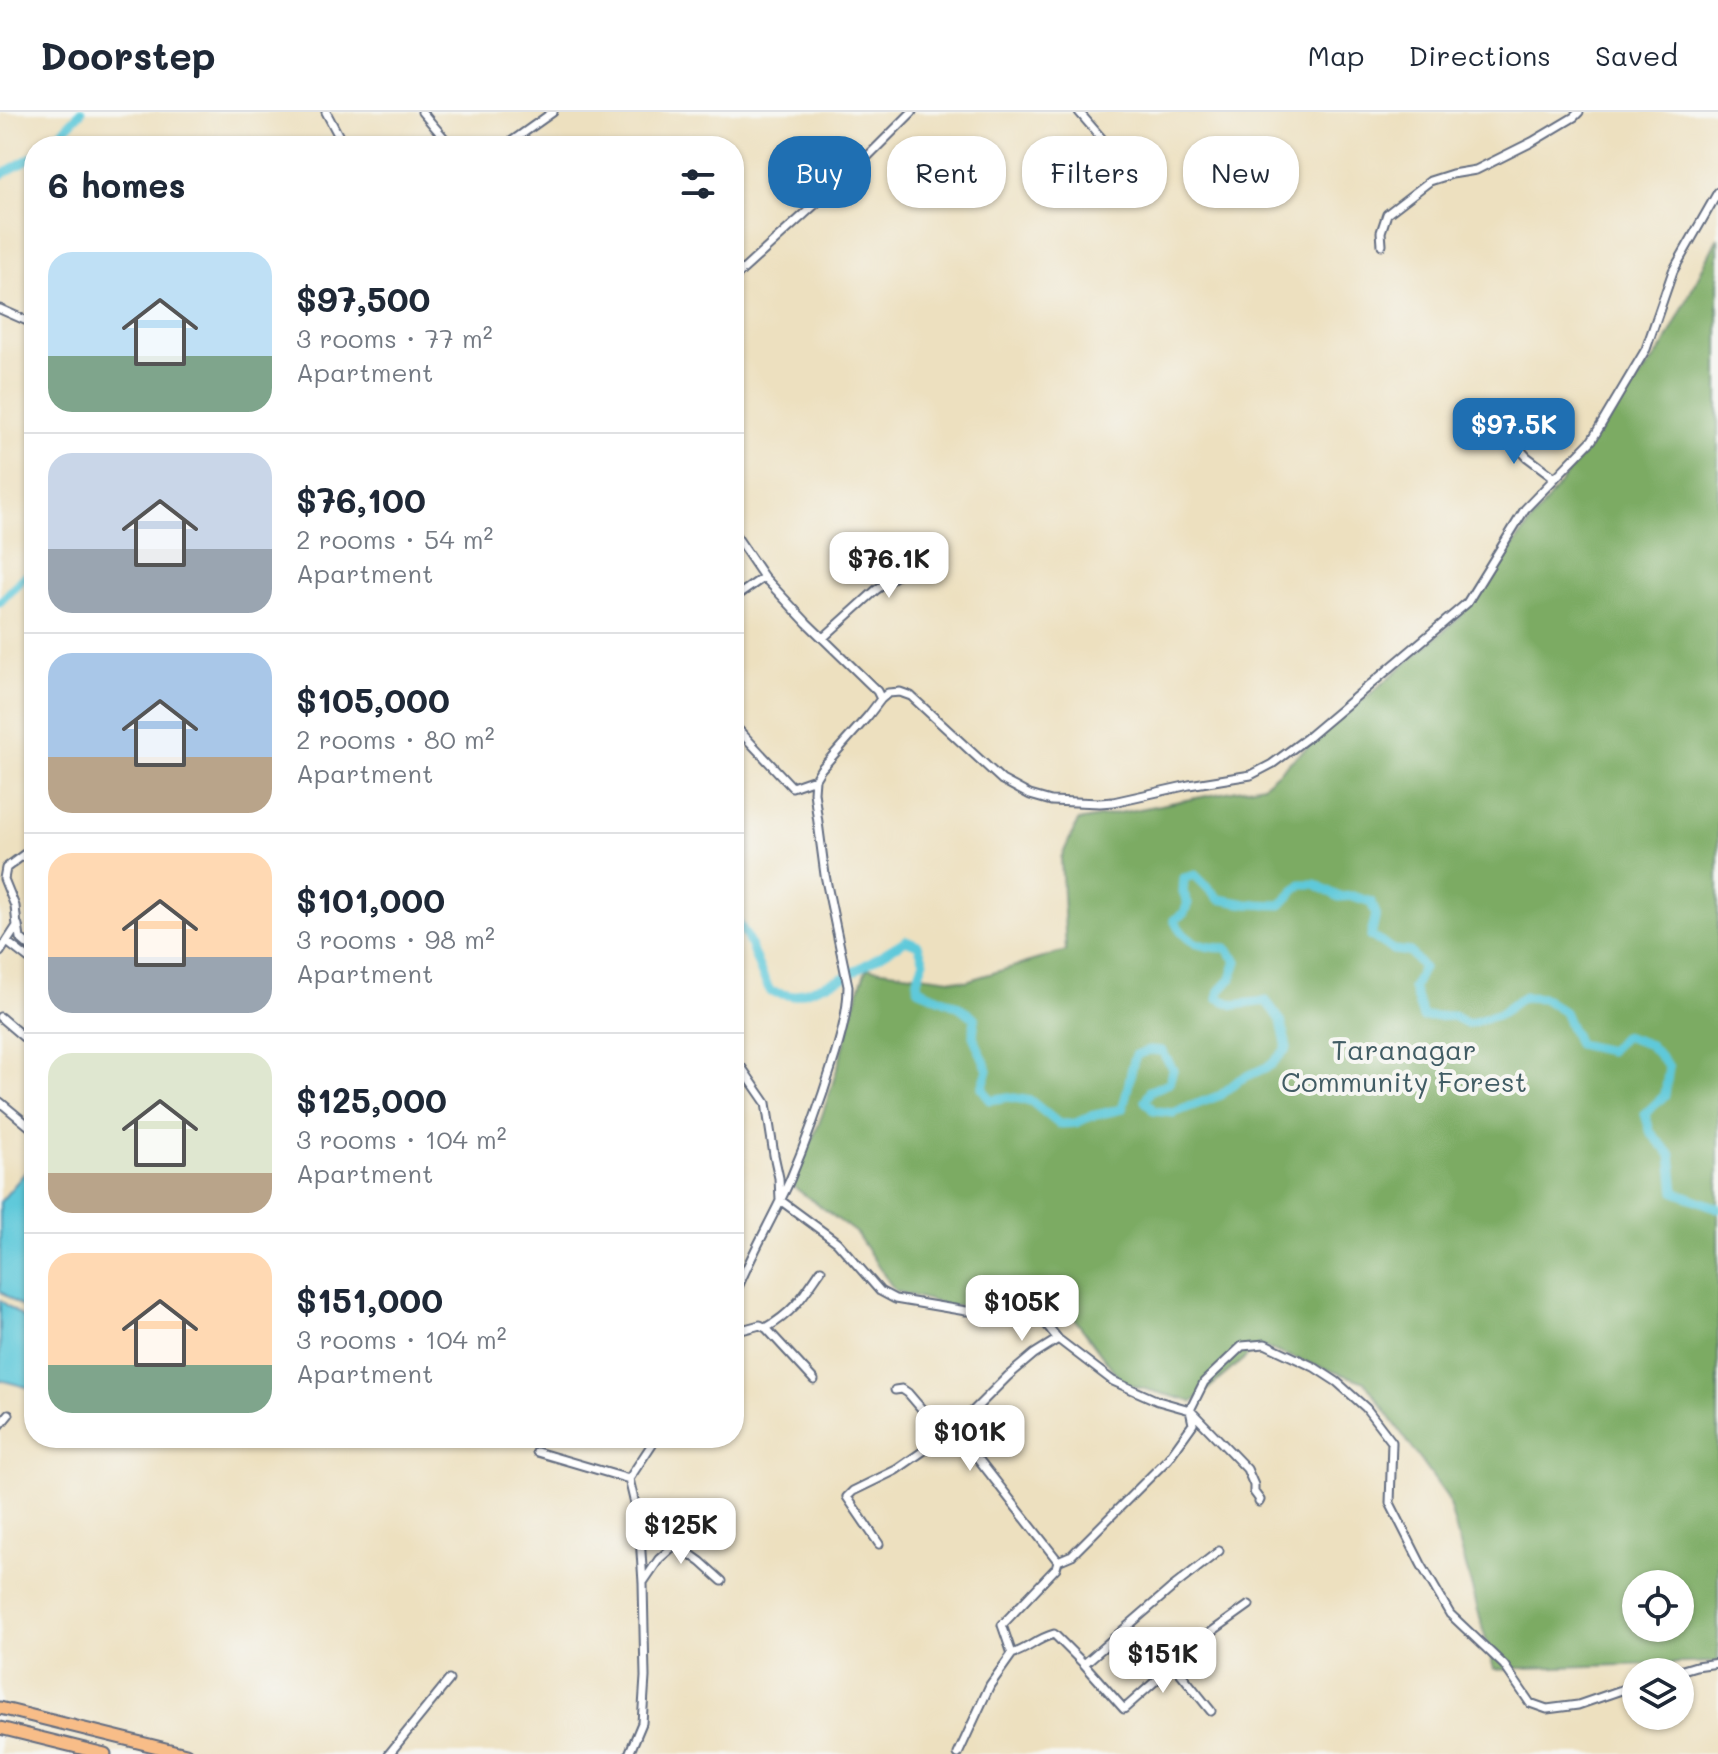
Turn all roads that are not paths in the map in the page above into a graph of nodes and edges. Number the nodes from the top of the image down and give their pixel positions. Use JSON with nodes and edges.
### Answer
{"nodes":[{"id":1,"x":326,"y":112,"type":"edge"},
{"id":2,"x":422,"y":112,"type":"edge"},
{"id":3,"x":553,"y":112,"type":"edge"},
{"id":4,"x":912,"y":112,"type":"edge"},
{"id":5,"x":1079,"y":112,"type":"edge"},
{"id":6,"x":1579,"y":112,"type":"edge"},
{"id":7,"x":338,"y":136,"type":"edge"},
{"id":8,"x":442,"y":136,"type":"edge"},
{"id":9,"x":519,"y":136,"type":"edge"},
{"id":10,"x":1100,"y":136,"type":"edge"},
{"id":11,"x":1718,"y":192,"type":"edge"},
{"id":12,"x":1382,"y":245,"type":"dead end"},
{"id":13,"x":744,"y":269,"type":"edge"},
{"id":14,"x":0,"y":309,"type":"edge"},
{"id":15,"x":24,"y":320,"type":"edge"},
{"id":16,"x":1499,"y":426,"type":"dead end"},
{"id":17,"x":1555,"y":478,"type":"junction"},
{"id":18,"x":939,"y":543,"type":"dead end"},
{"id":19,"x":744,"y":548,"type":"edge"},
{"id":20,"x":764,"y":577,"type":"junction"},
{"id":21,"x":744,"y":591,"type":"edge"},
{"id":22,"x":823,"y":638,"type":"junction"},
{"id":23,"x":881,"y":699,"type":"junction"},
{"id":24,"x":744,"y":736,"type":"edge"},
{"id":25,"x":815,"y":779,"type":"junction"},
{"id":26,"x":24,"y":854,"type":"edge"},
{"id":27,"x":2,"y":872,"type":"edge"},
{"id":28,"x":17,"y":919,"type":"junction"},
{"id":29,"x":24,"y":941,"type":"edge"},
{"id":30,"x":7,"y":942,"type":"junction"},
{"id":31,"x":0,"y":952,"type":"edge"},
{"id":32,"x":24,"y":955,"type":"edge"},
{"id":33,"x":0,"y":1017,"type":"edge"},
{"id":34,"x":24,"y":1037,"type":"edge"},
{"id":35,"x":744,"y":1071,"type":"edge"},
{"id":36,"x":0,"y":1102,"type":"edge"},
{"id":37,"x":24,"y":1122,"type":"edge"},
{"id":38,"x":780,"y":1200,"type":"junction"},
{"id":39,"x":821,"y":1270,"type":"dead end"},
{"id":40,"x":744,"y":1272,"type":"edge"},
{"id":41,"x":766,"y":1328,"type":"junction"},
{"id":42,"x":744,"y":1329,"type":"edge"},
{"id":43,"x":1058,"y":1339,"type":"junction"},
{"id":44,"x":814,"y":1380,"type":"dead end"},
{"id":45,"x":895,"y":1390,"type":"dead end"},
{"id":46,"x":1190,"y":1410,"type":"junction"},
{"id":47,"x":9,"y":1414,"type":"dead end"},
{"id":48,"x":0,"y":1425,"type":"edge"},
{"id":49,"x":955,"y":1429,"type":"junction"},
{"id":50,"x":944,"y":1435,"type":"junction"},
{"id":51,"x":649,"y":1448,"type":"edge"},
{"id":52,"x":537,"y":1452,"type":"dead end"},
{"id":53,"x":629,"y":1479,"type":"junction"},
{"id":54,"x":1259,"y":1502,"type":"dead end"},
{"id":55,"x":879,"y":1544,"type":"dead end"},
{"id":56,"x":1219,"y":1551,"type":"dead end"},
{"id":57,"x":1058,"y":1561,"type":"junction"},
{"id":58,"x":722,"y":1581,"type":"dead end"},
{"id":59,"x":643,"y":1583,"type":"junction"},
{"id":60,"x":1249,"y":1605,"type":"dead end"},
{"id":61,"x":1012,"y":1654,"type":"junction"},
{"id":62,"x":1718,"y":1663,"type":"edge"},
{"id":63,"x":1084,"y":1664,"type":"junction"},
{"id":64,"x":1174,"y":1665,"type":"junction"},
{"id":65,"x":1694,"y":1667,"type":"edge"},
{"id":66,"x":449,"y":1680,"type":"dead end"},
{"id":67,"x":1622,"y":1690,"type":"edge"},
{"id":68,"x":0,"y":1708,"type":"edge"},
{"id":69,"x":1211,"y":1711,"type":"dead end"},
{"id":70,"x":0,"y":1728,"type":"edge"},
{"id":71,"x":105,"y":1754,"type":"edge"},
{"id":72,"x":186,"y":1754,"type":"edge"},
{"id":73,"x":389,"y":1754,"type":"edge"},
{"id":74,"x":629,"y":1754,"type":"edge"},
{"id":75,"x":958,"y":1754,"type":"edge"}],
"edges":[{"from":1,"to":7,"type":"street"},
{"from":2,"to":8,"type":"street"},
{"from":3,"to":9,"type":"street"},
{"from":4,"to":13,"type":"street"},
{"from":5,"to":10,"type":"street"},
{"from":6,"to":12,"type":"street"},
{"from":11,"to":17,"type":"street"},
{"from":14,"to":15,"type":"street"},
{"from":16,"to":17,"type":"street"},
{"from":17,"to":23,"type":"street"},
{"from":18,"to":22,"type":"street"},
{"from":19,"to":20,"type":"street"},
{"from":20,"to":21,"type":"street"},
{"from":20,"to":22,"type":"street"},
{"from":22,"to":23,"type":"street"},
{"from":23,"to":25,"type":"street"},
{"from":24,"to":25,"type":"street"},
{"from":25,"to":38,"type":"street"},
{"from":26,"to":27,"type":"street"},
{"from":27,"to":28,"type":"street"},
{"from":28,"to":29,"type":"street"},
{"from":28,"to":30,"type":"street"},
{"from":30,"to":31,"type":"street"},
{"from":30,"to":32,"type":"street"},
{"from":33,"to":34,"type":"street"},
{"from":35,"to":38,"type":"street"},
{"from":36,"to":37,"type":"street"},
{"from":38,"to":40,"type":"street"},
{"from":38,"to":43,"type":"street"},
{"from":39,"to":41,"type":"street"},
{"from":41,"to":42,"type":"street"},
{"from":41,"to":44,"type":"street"},
{"from":43,"to":46,"type":"street"},
{"from":43,"to":49,"type":"street"},
{"from":45,"to":50,"type":"street"},
{"from":46,"to":54,"type":"street"},
{"from":46,"to":57,"type":"street"},
{"from":46,"to":67,"type":"street"},
{"from":47,"to":48,"type":"street"},
{"from":49,"to":50,"type":"street"},
{"from":49,"to":57,"type":"street"},
{"from":50,"to":55,"type":"street"},
{"from":51,"to":53,"type":"street"},
{"from":52,"to":53,"type":"street"},
{"from":53,"to":59,"type":"street"},
{"from":56,"to":63,"type":"street"},
{"from":57,"to":61,"type":"street"},
{"from":58,"to":59,"type":"street"},
{"from":59,"to":74,"type":"street"},
{"from":60,"to":64,"type":"street"},
{"from":61,"to":63,"type":"street"},
{"from":61,"to":75,"type":"street"},
{"from":62,"to":65,"type":"street"},
{"from":63,"to":64,"type":"street"},
{"from":64,"to":69,"type":"street"},
{"from":66,"to":73,"type":"street"},
{"from":68,"to":72,"type":"highway"},
{"from":70,"to":71,"type":"highway"}]}
